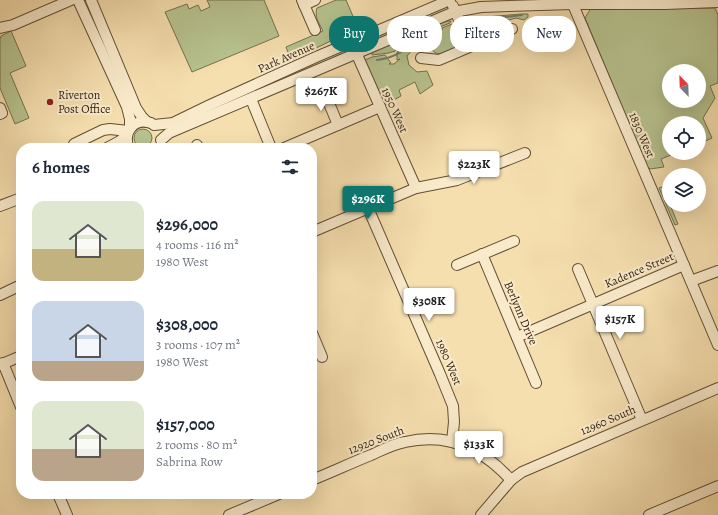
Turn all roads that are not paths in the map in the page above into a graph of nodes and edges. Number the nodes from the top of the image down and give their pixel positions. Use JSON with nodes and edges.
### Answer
{"nodes":[{"id":1,"x":71,"y":0,"type":"edge"},
{"id":2,"x":78,"y":0,"type":"edge"},
{"id":3,"x":91,"y":0,"type":"edge"},
{"id":4,"x":315,"y":0,"type":"edge"},
{"id":5,"x":451,"y":0,"type":"edge"},
{"id":6,"x":303,"y":2,"type":"edge"},
{"id":7,"x":572,"y":2,"type":"edge"},
{"id":8,"x":718,"y":2,"type":"edge"},
{"id":9,"x":454,"y":12,"type":"junction"},
{"id":10,"x":456,"y":16,"type":"edge"},
{"id":11,"x":0,"y":28,"type":"edge"},
{"id":12,"x":315,"y":30,"type":"dead end"},
{"id":13,"x":379,"y":31,"type":"edge"},
{"id":14,"x":330,"y":52,"type":"edge"},
{"id":15,"x":457,"y":52,"type":"edge"},
{"id":16,"x":356,"y":54,"type":"junction"},
{"id":17,"x":421,"y":58,"type":"dead end"},
{"id":18,"x":324,"y":91,"type":"dead end"},
{"id":19,"x":251,"y":99,"type":"junction"},
{"id":20,"x":380,"y":107,"type":"junction"},
{"id":21,"x":0,"y":108,"type":"edge"},
{"id":22,"x":0,"y":114,"type":"edge"},
{"id":23,"x":151,"y":124,"type":"junction"},
{"id":24,"x":338,"y":125,"type":"junction"},
{"id":25,"x":128,"y":131,"type":"junction"},
{"id":26,"x":76,"y":143,"type":"edge"},
{"id":27,"x":116,"y":143,"type":"edge"},
{"id":28,"x":127,"y":143,"type":"edge"},
{"id":29,"x":159,"y":143,"type":"edge"},
{"id":30,"x":160,"y":143,"type":"edge"},
{"id":31,"x":269,"y":143,"type":"edge"},
{"id":32,"x":296,"y":143,"type":"edge"},
{"id":33,"x":524,"y":153,"type":"dead end"},
{"id":34,"x":416,"y":188,"type":"junction"},
{"id":35,"x":16,"y":200,"type":"edge"},
{"id":36,"x":0,"y":206,"type":"edge"},
{"id":37,"x":368,"y":208,"type":"junction"},
{"id":38,"x":317,"y":230,"type":"edge"},
{"id":39,"x":514,"y":240,"type":"dead end"},
{"id":40,"x":482,"y":254,"type":"junction"},
{"id":41,"x":457,"y":265,"type":"dead end"},
{"id":42,"x":684,"y":266,"type":"junction"},
{"id":43,"x":578,"y":269,"type":"dead end"},
{"id":44,"x":718,"y":271,"type":"edge"},
{"id":45,"x":691,"y":281,"type":"junction"},
{"id":46,"x":16,"y":287,"type":"edge"},
{"id":47,"x":0,"y":295,"type":"edge"},
{"id":48,"x":593,"y":304,"type":"junction"},
{"id":49,"x":517,"y":337,"type":"junction"},
{"id":50,"x":317,"y":345,"type":"edge"},
{"id":51,"x":718,"y":346,"type":"edge"},
{"id":52,"x":322,"y":357,"type":"dead end"},
{"id":53,"x":16,"y":358,"type":"edge"},
{"id":54,"x":1,"y":364,"type":"edge"},
{"id":55,"x":536,"y":383,"type":"dead end"},
{"id":56,"x":718,"y":388,"type":"edge"},
{"id":57,"x":16,"y":396,"type":"edge"},
{"id":58,"x":642,"y":420,"type":"junction"},
{"id":59,"x":452,"y":442,"type":"junction"},
{"id":60,"x":317,"y":478,"type":"edge"},
{"id":61,"x":511,"y":480,"type":"junction"},
{"id":62,"x":718,"y":486,"type":"edge"},
{"id":63,"x":60,"y":499,"type":"edge"},
{"id":64,"x":267,"y":499,"type":"edge"},
{"id":65,"x":487,"y":513,"type":"edge"},
{"id":66,"x":67,"y":515,"type":"edge"},
{"id":67,"x":229,"y":515,"type":"edge"},
{"id":68,"x":649,"y":515,"type":"edge"}],
"edges":[{"from":1,"to":11,"type":"street"},
{"from":2,"to":25,"type":"street"},
{"from":3,"to":23,"type":"street","name":"Park Avenue"},
{"from":4,"to":6,"type":"street"},
{"from":5,"to":9,"type":"street","name":"Park Avenue"},
{"from":5,"to":13,"type":"street","name":"Park Avenue"},
{"from":6,"to":12,"type":"street"},
{"from":7,"to":8,"type":"street","name":"Park Avenue"},
{"from":7,"to":9,"type":"street","name":"Park Avenue"},
{"from":7,"to":42,"type":"street","name":"1830 West"},
{"from":9,"to":10,"type":"street","name":"Park Avenue"},
{"from":9,"to":16,"type":"street","name":"Park Avenue"},
{"from":14,"to":23,"type":"street","name":"Park Avenue"},
{"from":15,"to":17,"type":"street"},
{"from":16,"to":19,"type":"street","name":"Park Avenue"},
{"from":16,"to":20,"type":"street","name":"1950 West"},
{"from":18,"to":24,"type":"street"},
{"from":19,"to":30,"type":"street","name":"Park Avenue"},
{"from":19,"to":31,"type":"street"},
{"from":20,"to":24,"type":"street"},
{"from":20,"to":34,"type":"street","name":"1950 West"},
{"from":21,"to":22,"type":"street"},
{"from":23,"to":25,"type":"street","name":"Park Avenue"},
{"from":23,"to":29,"type":"street","name":"Park Avenue"},
{"from":24,"to":32,"type":"street"},
{"from":25,"to":26,"type":"street"},
{"from":25,"to":27,"type":"street"},
{"from":25,"to":28,"type":"street"},
{"from":33,"to":34,"type":"street"},
{"from":34,"to":37,"type":"street"},
{"from":35,"to":36,"type":"street"},
{"from":37,"to":38,"type":"street"},
{"from":37,"to":59,"type":"street","name":"1980 West"},
{"from":39,"to":40,"type":"street"},
{"from":40,"to":41,"type":"street"},
{"from":40,"to":49,"type":"street","name":"Berlynn Drive"},
{"from":42,"to":45,"type":"street","name":"1830 West"},
{"from":42,"to":48,"type":"street","name":"Kadence Street"},
{"from":43,"to":48,"type":"street"},
{"from":44,"to":45,"type":"street"},
{"from":45,"to":51,"type":"street","name":"1830 West"},
{"from":46,"to":47,"type":"street"},
{"from":48,"to":49,"type":"street","name":"Kadence Street"},
{"from":48,"to":58,"type":"street"},
{"from":49,"to":55,"type":"street","name":"Berlynn Drive"},
{"from":50,"to":52,"type":"street"},
{"from":53,"to":54,"type":"street"},
{"from":54,"to":57,"type":"street"},
{"from":56,"to":58,"type":"street","name":"12960 South"},
{"from":58,"to":61,"type":"street","name":"12960 South"},
{"from":59,"to":60,"type":"street","name":"12920 South"},
{"from":59,"to":61,"type":"street","name":"12920 South"},
{"from":61,"to":65,"type":"street","name":"12960 South"},
{"from":62,"to":68,"type":"street"},
{"from":63,"to":66,"type":"street"},
{"from":64,"to":67,"type":"street"}]}
